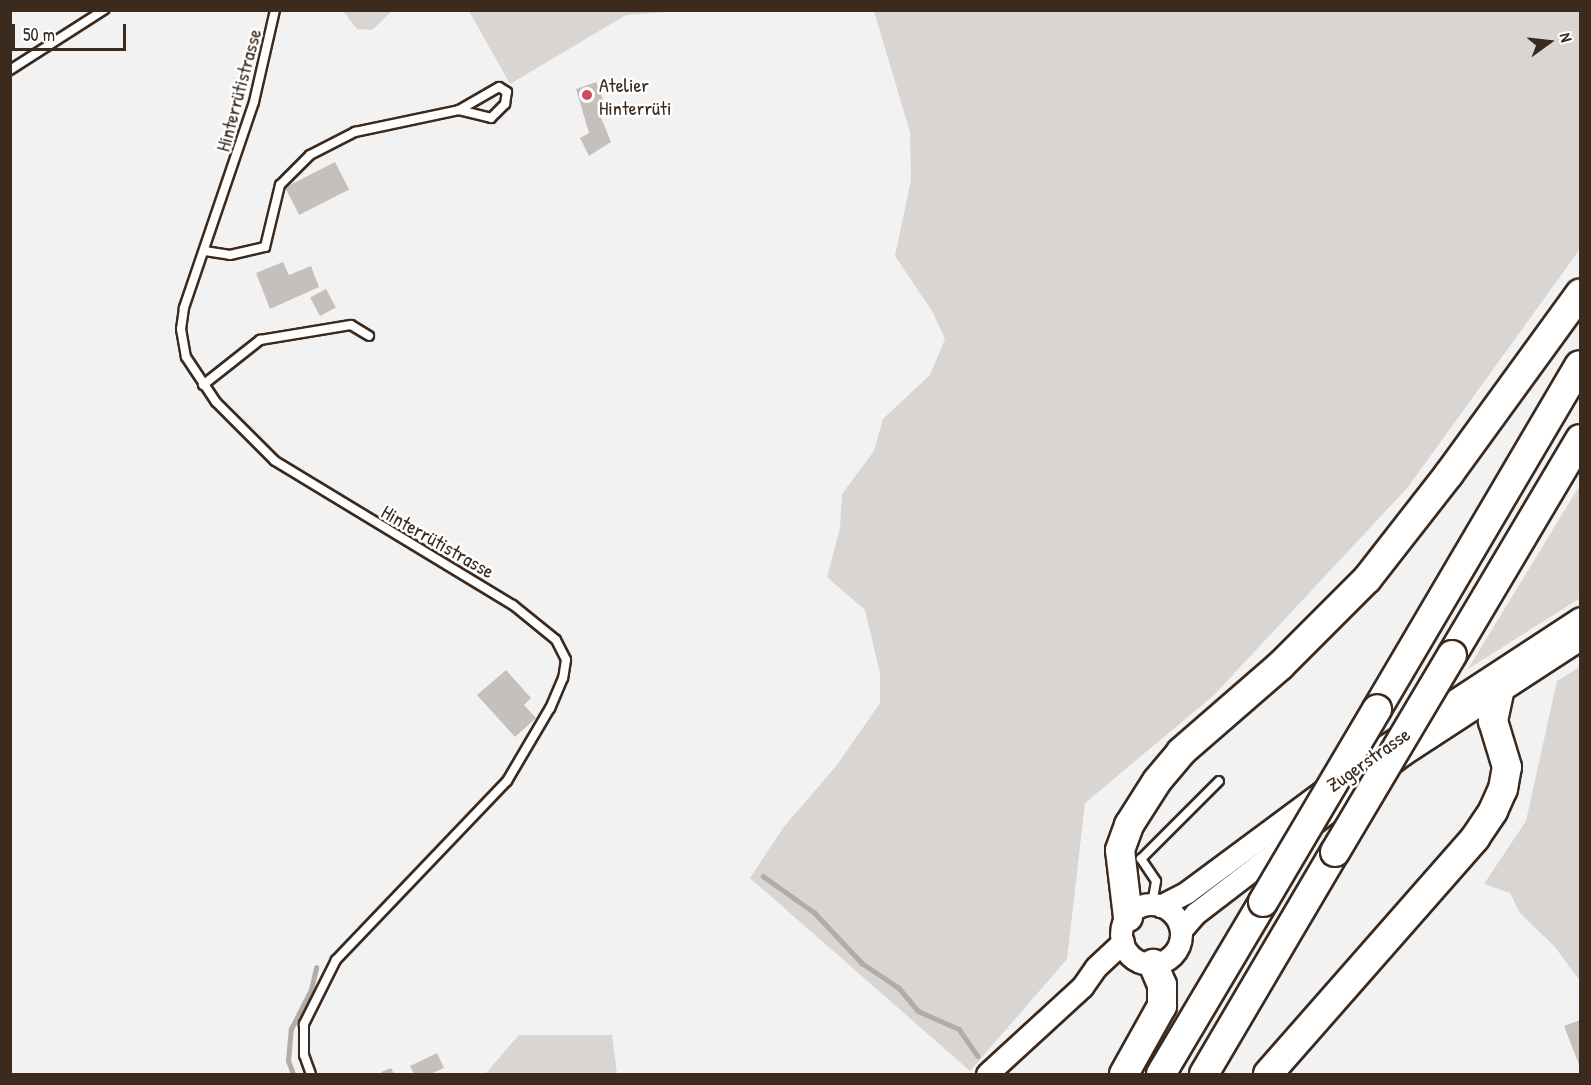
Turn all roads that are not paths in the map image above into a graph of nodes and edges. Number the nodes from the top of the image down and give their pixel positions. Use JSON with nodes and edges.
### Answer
{"nodes":[{"id":1,"x":104,"y":10,"type":"edge"},
{"id":2,"x":275,"y":10,"type":"edge"},
{"id":3,"x":10,"y":70,"type":"edge"},
{"id":4,"x":459,"y":110,"type":"junction"},
{"id":5,"x":205,"y":251,"type":"junction"},
{"id":6,"x":1581,"y":294,"type":"edge"},
{"id":7,"x":369,"y":336,"type":"dead end"},
{"id":8,"x":1581,"y":365,"type":"edge"},
{"id":9,"x":203,"y":385,"type":"junction"},
{"id":10,"x":1581,"y":439,"type":"edge"},
{"id":11,"x":1581,"y":618,"type":"edge"},
{"id":12,"x":1581,"y":639,"type":"edge"},
{"id":13,"x":1500,"y":689,"type":"junction"},
{"id":14,"x":1219,"y":781,"type":"dead end"},
{"id":15,"x":1181,"y":930,"type":"junction"},
{"id":16,"x":1141,"y":932,"type":"junction"},
{"id":17,"x":311,"y":1074,"type":"edge"},
{"id":18,"x":987,"y":1074,"type":"edge"},
{"id":19,"x":1124,"y":1074,"type":"edge"},
{"id":20,"x":1161,"y":1074,"type":"edge"},
{"id":21,"x":1204,"y":1074,"type":"edge"},
{"id":22,"x":1268,"y":1074,"type":"edge"}],
"edges":[{"from":1,"to":3,"type":"lane"},
{"from":2,"to":5,"type":"lane","name":"Hinterrütistrasse"},
{"from":4,"to":4,"type":"lane"},
{"from":4,"to":5,"type":"lane"},
{"from":5,"to":9,"type":"lane","name":"Hinterrütistrasse"},
{"from":6,"to":16,"type":"highway"},
{"from":7,"to":9,"type":"lane"},
{"from":8,"to":20,"type":"highway","bridge":true},
{"from":9,"to":17,"type":"lane","name":"Hinterrütistrasse"},
{"from":10,"to":21,"type":"highway","bridge":true},
{"from":11,"to":16,"type":"main road","name":"Zugerstrasse"},
{"from":12,"to":13,"type":"main road","name":"Zugerstrasse"},
{"from":13,"to":15,"type":"main road","name":"Zugerstrasse"},
{"from":13,"to":22,"type":"highway"},
{"from":14,"to":16,"type":"lane"},
{"from":15,"to":16,"type":"main road"},
{"from":15,"to":16,"type":"main road","name":"Zugerstrasse"},
{"from":16,"to":18,"type":"main road","name":"Zugerstrasse"},
{"from":16,"to":19,"type":"highway"}]}
